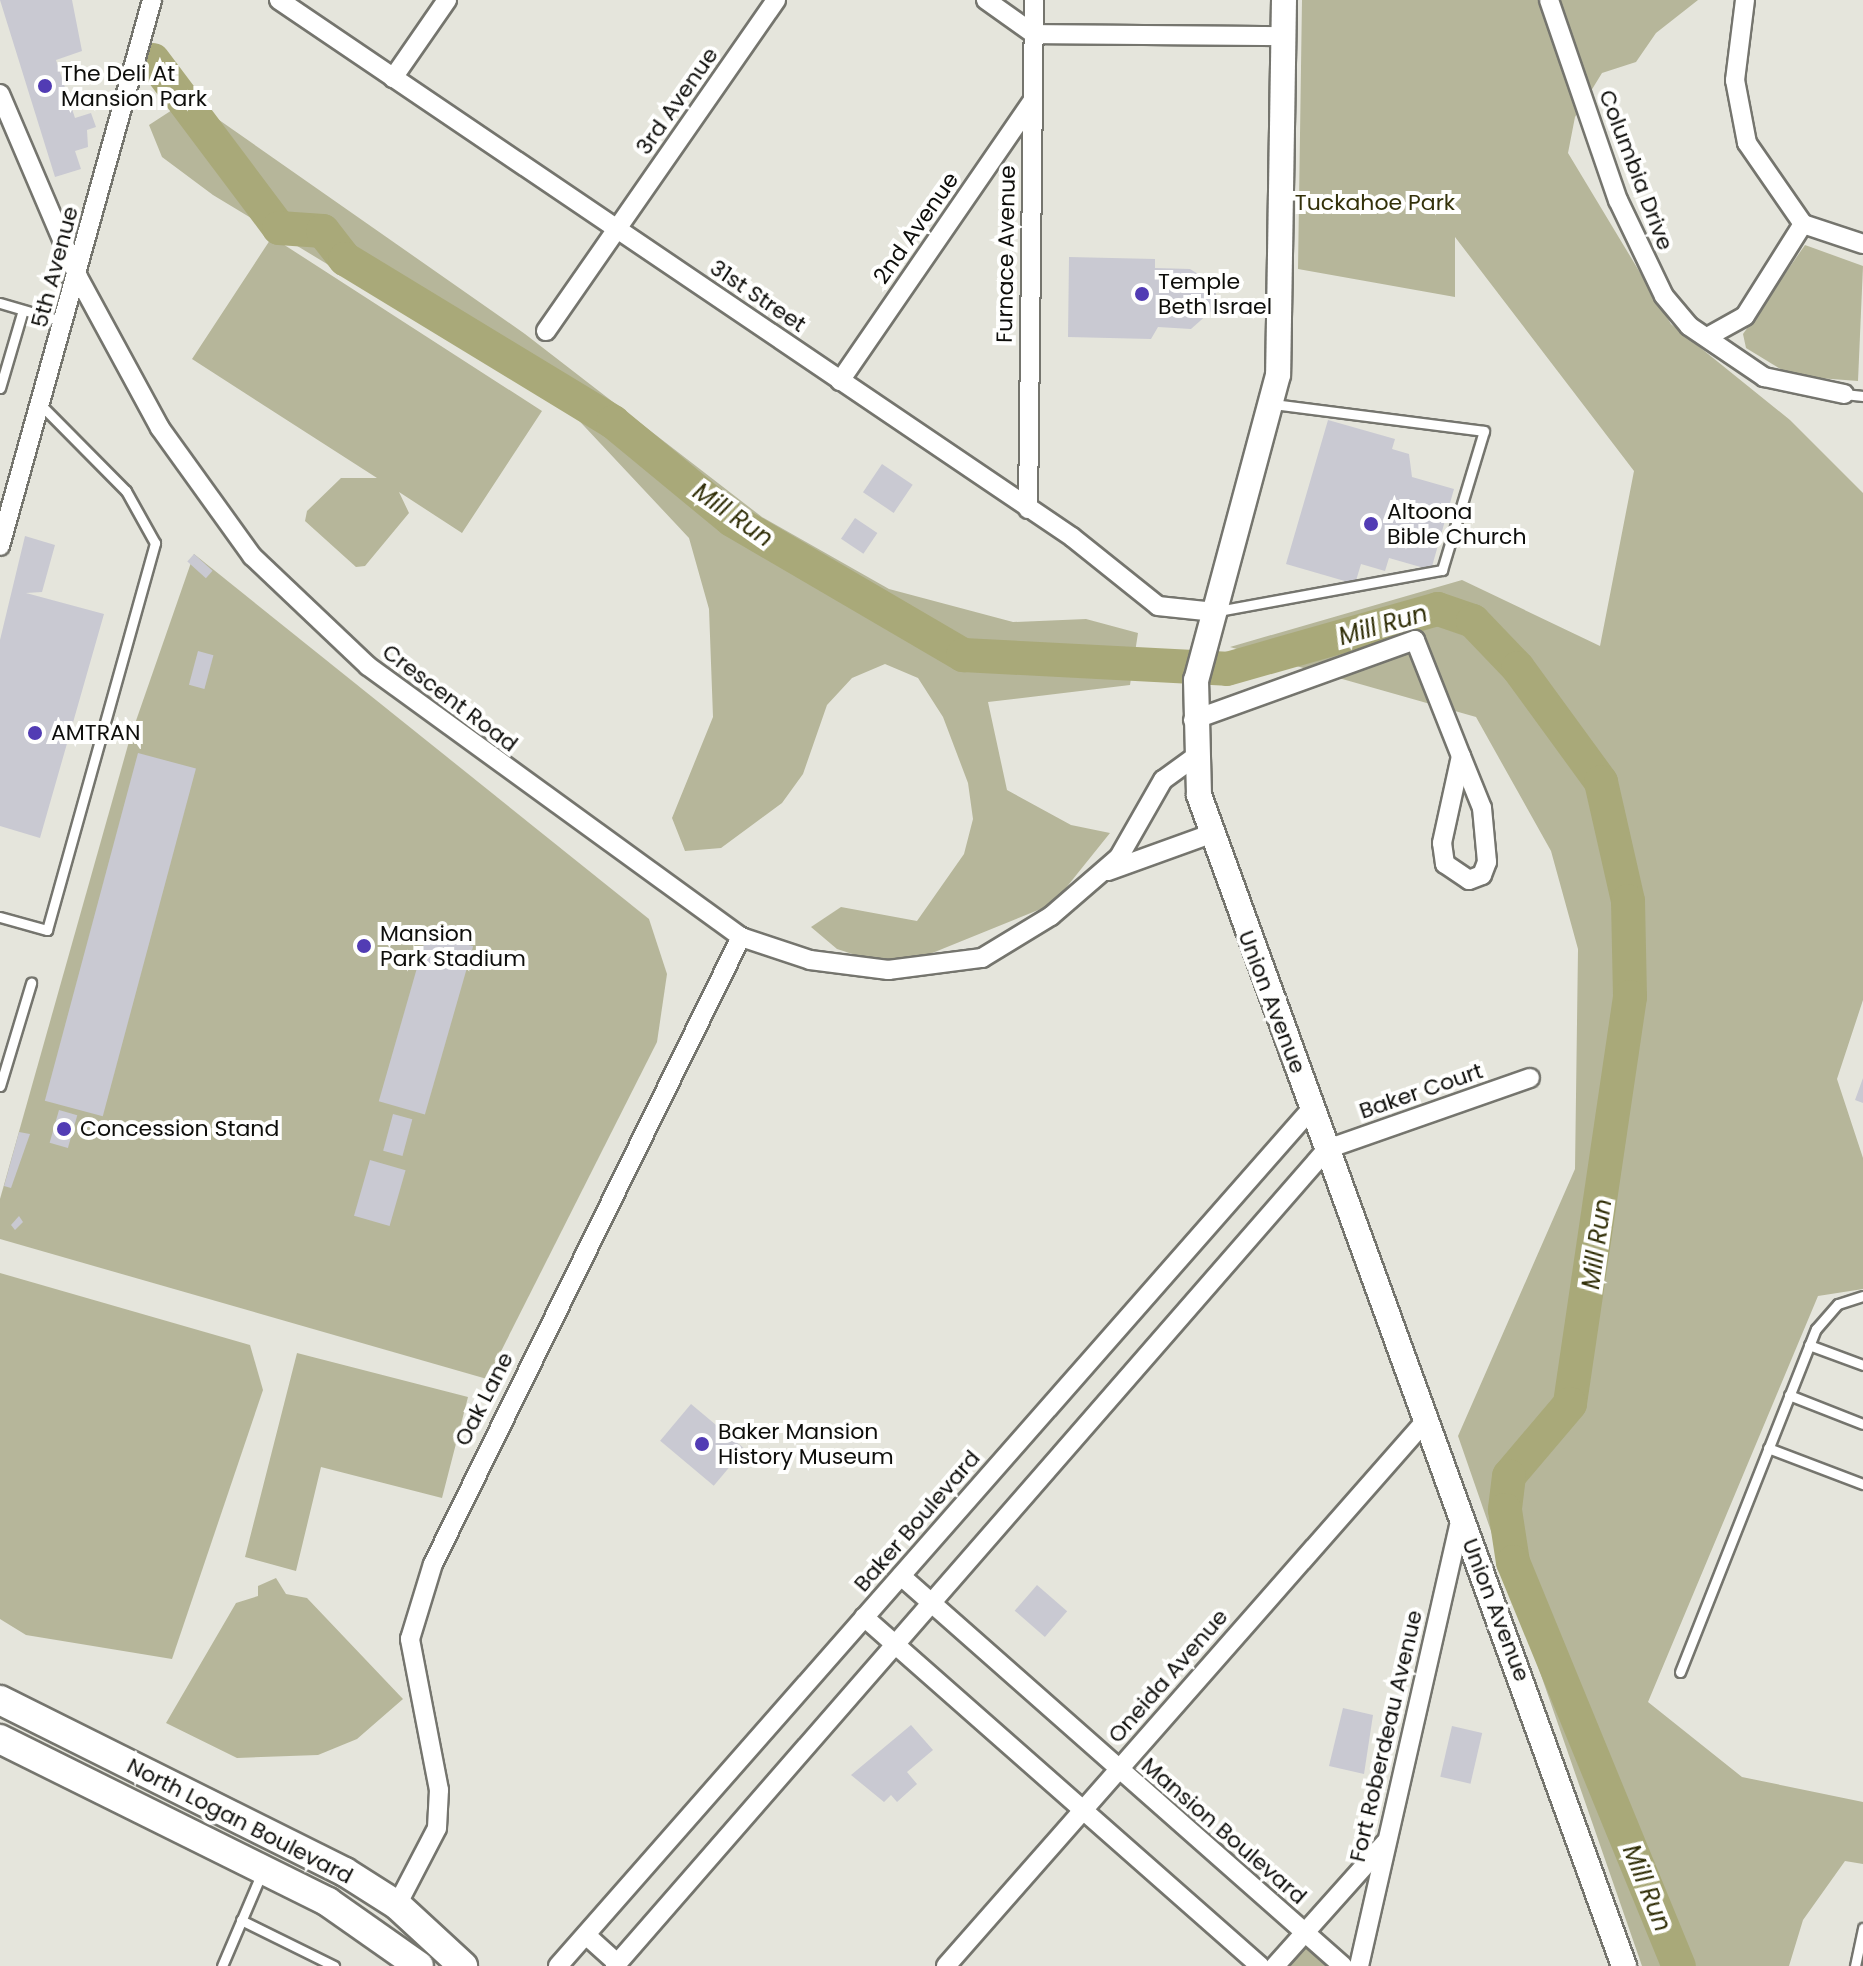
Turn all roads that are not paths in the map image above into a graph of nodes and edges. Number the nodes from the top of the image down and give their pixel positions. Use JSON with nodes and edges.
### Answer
{"nodes":[{"id":1,"x":152,"y":0,"type":"edge"},
{"id":2,"x":447,"y":0,"type":"edge"},
{"id":3,"x":776,"y":0,"type":"edge"},
{"id":4,"x":986,"y":0,"type":"edge"},
{"id":5,"x":1034,"y":0,"type":"edge"},
{"id":6,"x":1284,"y":0,"type":"edge"},
{"id":7,"x":1549,"y":0,"type":"edge"},
{"id":8,"x":1745,"y":0,"type":"edge"},
{"id":9,"x":282,"y":1,"type":"edge"},
{"id":10,"x":1034,"y":34,"type":"junction"},
{"id":11,"x":1283,"y":36,"type":"junction"},
{"id":12,"x":393,"y":78,"type":"junction"},
{"id":13,"x":0,"y":94,"type":"edge"},
{"id":14,"x":1032,"y":102,"type":"junction"},
{"id":15,"x":1803,"y":224,"type":"junction"},
{"id":16,"x":617,"y":230,"type":"junction"},
{"id":17,"x":1863,"y":244,"type":"edge"},
{"id":18,"x":78,"y":277,"type":"junction"},
{"id":19,"x":0,"y":303,"type":"edge"},
{"id":20,"x":23,"y":310,"type":"junction"},
{"id":21,"x":65,"y":322,"type":"junction"},
{"id":22,"x":546,"y":331,"type":"dead end"},
{"id":23,"x":1709,"y":336,"type":"junction"},
{"id":24,"x":840,"y":381,"type":"junction"},
{"id":25,"x":0,"y":388,"type":"edge"},
{"id":26,"x":1854,"y":395,"type":"edge"},
{"id":27,"x":1274,"y":404,"type":"junction"},
{"id":28,"x":41,"y":405,"type":"junction"},
{"id":29,"x":1028,"y":509,"type":"junction"},
{"id":30,"x":0,"y":546,"type":"edge"},
{"id":31,"x":1215,"y":612,"type":"junction"},
{"id":32,"x":1193,"y":720,"type":"junction"},
{"id":33,"x":1461,"y":756,"type":"junction"},
{"id":34,"x":1193,"y":758,"type":"junction"},
{"id":35,"x":1211,"y":834,"type":"junction"},
{"id":36,"x":1103,"y":872,"type":"junction"},
{"id":37,"x":0,"y":917,"type":"edge"},
{"id":38,"x":741,"y":937,"type":"junction"},
{"id":39,"x":31,"y":983,"type":"dead end"},
{"id":40,"x":1530,"y":1078,"type":"dead end"},
{"id":41,"x":0,"y":1086,"type":"edge"},
{"id":42,"x":1312,"y":1108,"type":"junction"},
{"id":43,"x":1327,"y":1149,"type":"junction"},
{"id":44,"x":1863,"y":1296,"type":"edge"},
{"id":45,"x":1809,"y":1345,"type":"junction"},
{"id":46,"x":1863,"y":1365,"type":"edge"},
{"id":47,"x":1789,"y":1395,"type":"junction"},
{"id":48,"x":1428,"y":1418,"type":"junction"},
{"id":49,"x":1863,"y":1424,"type":"edge"},
{"id":50,"x":1768,"y":1448,"type":"junction"},
{"id":51,"x":1863,"y":1484,"type":"edge"},
{"id":52,"x":1461,"y":1516,"type":"junction"},
{"id":53,"x":901,"y":1576,"type":"junction"},
{"id":54,"x":930,"y":1604,"type":"junction"},
{"id":55,"x":864,"y":1617,"type":"junction"},
{"id":56,"x":895,"y":1645,"type":"junction"},
{"id":57,"x":1680,"y":1672,"type":"dead end"},
{"id":58,"x":0,"y":1700,"type":"edge"},
{"id":59,"x":0,"y":1739,"type":"edge"},
{"id":60,"x":1117,"y":1770,"type":"junction"},
{"id":61,"x":1083,"y":1810,"type":"junction"},
{"id":62,"x":1387,"y":1841,"type":"junction"},
{"id":63,"x":263,"y":1869,"type":"junction"},
{"id":64,"x":397,"y":1905,"type":"junction"},
{"id":65,"x":241,"y":1920,"type":"junction"},
{"id":66,"x":1863,"y":1928,"type":"edge"},
{"id":67,"x":1305,"y":1932,"type":"junction"},
{"id":68,"x":586,"y":1935,"type":"junction"},
{"id":69,"x":617,"y":1965,"type":"edge"},
{"id":70,"x":222,"y":1966,"type":"edge"},
{"id":71,"x":334,"y":1966,"type":"edge"},
{"id":72,"x":419,"y":1966,"type":"edge"},
{"id":73,"x":463,"y":1966,"type":"edge"},
{"id":74,"x":558,"y":1966,"type":"edge"},
{"id":75,"x":946,"y":1966,"type":"edge"},
{"id":76,"x":1260,"y":1966,"type":"edge"},
{"id":77,"x":1275,"y":1966,"type":"edge"},
{"id":78,"x":1343,"y":1966,"type":"edge"},
{"id":79,"x":1359,"y":1966,"type":"edge"},
{"id":80,"x":1624,"y":1966,"type":"edge"},
{"id":81,"x":1855,"y":1966,"type":"edge"}],
"edges":[{"from":1,"to":18,"type":"street","name":"5th Avenue"},
{"from":2,"to":12,"type":"street"},
{"from":3,"to":16,"type":"street","name":"3rd Avenue"},
{"from":4,"to":10,"type":"street"},
{"from":5,"to":10,"type":"street","name":"Furnace Avenue"},
{"from":6,"to":11,"type":"main road","name":"Union Avenue"},
{"from":7,"to":23,"type":"street","name":"Columbia Drive"},
{"from":8,"to":15,"type":"street"},
{"from":9,"to":12,"type":"street","name":"31st Street"},
{"from":10,"to":11,"type":"street"},
{"from":10,"to":14,"type":"street","name":"Furnace Avenue"},
{"from":11,"to":27,"type":"main road","name":"Union Avenue"},
{"from":12,"to":16,"type":"street","name":"31st Street"},
{"from":13,"to":18,"type":"street","name":"Crescent Road"},
{"from":14,"to":24,"type":"street","name":"2nd Avenue"},
{"from":14,"to":29,"type":"street","name":"Furnace Avenue"},
{"from":15,"to":17,"type":"street"},
{"from":15,"to":23,"type":"street"},
{"from":16,"to":22,"type":"street","name":"3rd Avenue"},
{"from":16,"to":24,"type":"street","name":"31st Street"},
{"from":18,"to":21,"type":"street","name":"5th Avenue"},
{"from":18,"to":38,"type":"street","name":"Crescent Road"},
{"from":19,"to":20,"type":"lane"},
{"from":20,"to":21,"type":"lane"},
{"from":20,"to":25,"type":"lane"},
{"from":21,"to":28,"type":"street","name":"5th Avenue"},
{"from":23,"to":26,"type":"street","name":"Columbia Drive"},
{"from":24,"to":29,"type":"street","name":"31st Street"},
{"from":27,"to":31,"type":"main road","name":"Union Avenue"},
{"from":27,"to":31,"type":"lane"},
{"from":28,"to":30,"type":"street","name":"5th Avenue"},
{"from":28,"to":37,"type":"lane"},
{"from":29,"to":31,"type":"street","name":"31st Street"},
{"from":31,"to":32,"type":"main road","name":"Union Avenue"},
{"from":32,"to":33,"type":"street"},
{"from":32,"to":34,"type":"main road","name":"Union Avenue"},
{"from":33,"to":33,"type":"street"},
{"from":34,"to":35,"type":"main road","name":"Union Avenue"},
{"from":34,"to":36,"type":"street","name":"Crescent Road"},
{"from":35,"to":36,"type":"street","name":"Crescent Road"},
{"from":35,"to":42,"type":"main road","name":"Union Avenue"},
{"from":36,"to":38,"type":"street","name":"Crescent Road"},
{"from":38,"to":64,"type":"street","name":"Oak Lane"},
{"from":39,"to":41,"type":"lane"},
{"from":40,"to":43,"type":"street","name":"Baker Court"},
{"from":42,"to":43,"type":"main road","name":"Union Avenue"},
{"from":42,"to":53,"type":"street","name":"Baker Boulevard"},
{"from":43,"to":48,"type":"main road","name":"Union Avenue"},
{"from":43,"to":54,"type":"street"},
{"from":44,"to":45,"type":"lane"},
{"from":45,"to":46,"type":"lane"},
{"from":45,"to":47,"type":"lane"},
{"from":47,"to":49,"type":"lane"},
{"from":47,"to":50,"type":"lane"},
{"from":48,"to":52,"type":"main road","name":"Union Avenue"},
{"from":48,"to":60,"type":"street","name":"Oneida Avenue"},
{"from":50,"to":51,"type":"lane"},
{"from":50,"to":57,"type":"lane"},
{"from":52,"to":62,"type":"street","name":"Fort Roberdeau Avenue"},
{"from":52,"to":80,"type":"main road","name":"Union Avenue"},
{"from":53,"to":54,"type":"street","name":"Mansion Boulevard"},
{"from":53,"to":55,"type":"street","name":"Baker Boulevard"},
{"from":54,"to":56,"type":"street"},
{"from":54,"to":60,"type":"street","name":"Mansion Boulevard"},
{"from":55,"to":56,"type":"street"},
{"from":55,"to":68,"type":"street","name":"Baker Boulevard"},
{"from":56,"to":61,"type":"street"},
{"from":56,"to":69,"type":"street"},
{"from":58,"to":64,"type":"main road","name":"North Logan Boulevard"},
{"from":59,"to":63,"type":"main road","name":"North Logan Boulevard"},
{"from":60,"to":61,"type":"street","name":"Oneida Avenue"},
{"from":60,"to":67,"type":"street","name":"Mansion Boulevard"},
{"from":61,"to":75,"type":"street","name":"Oneida Avenue"},
{"from":61,"to":76,"type":"street"},
{"from":62,"to":67,"type":"street"},
{"from":62,"to":79,"type":"street","name":"Fort Roberdeau Avenue"},
{"from":63,"to":65,"type":"lane"},
{"from":63,"to":72,"type":"main road","name":"North Logan Boulevard"},
{"from":64,"to":73,"type":"main road","name":"North Logan Boulevard"},
{"from":65,"to":70,"type":"lane"},
{"from":65,"to":71,"type":"lane"},
{"from":66,"to":81,"type":"lane"},
{"from":67,"to":77,"type":"street"},
{"from":67,"to":78,"type":"street","name":"Mansion Boulevard"},
{"from":68,"to":69,"type":"street"},
{"from":68,"to":74,"type":"street","name":"Baker Boulevard"}]}
